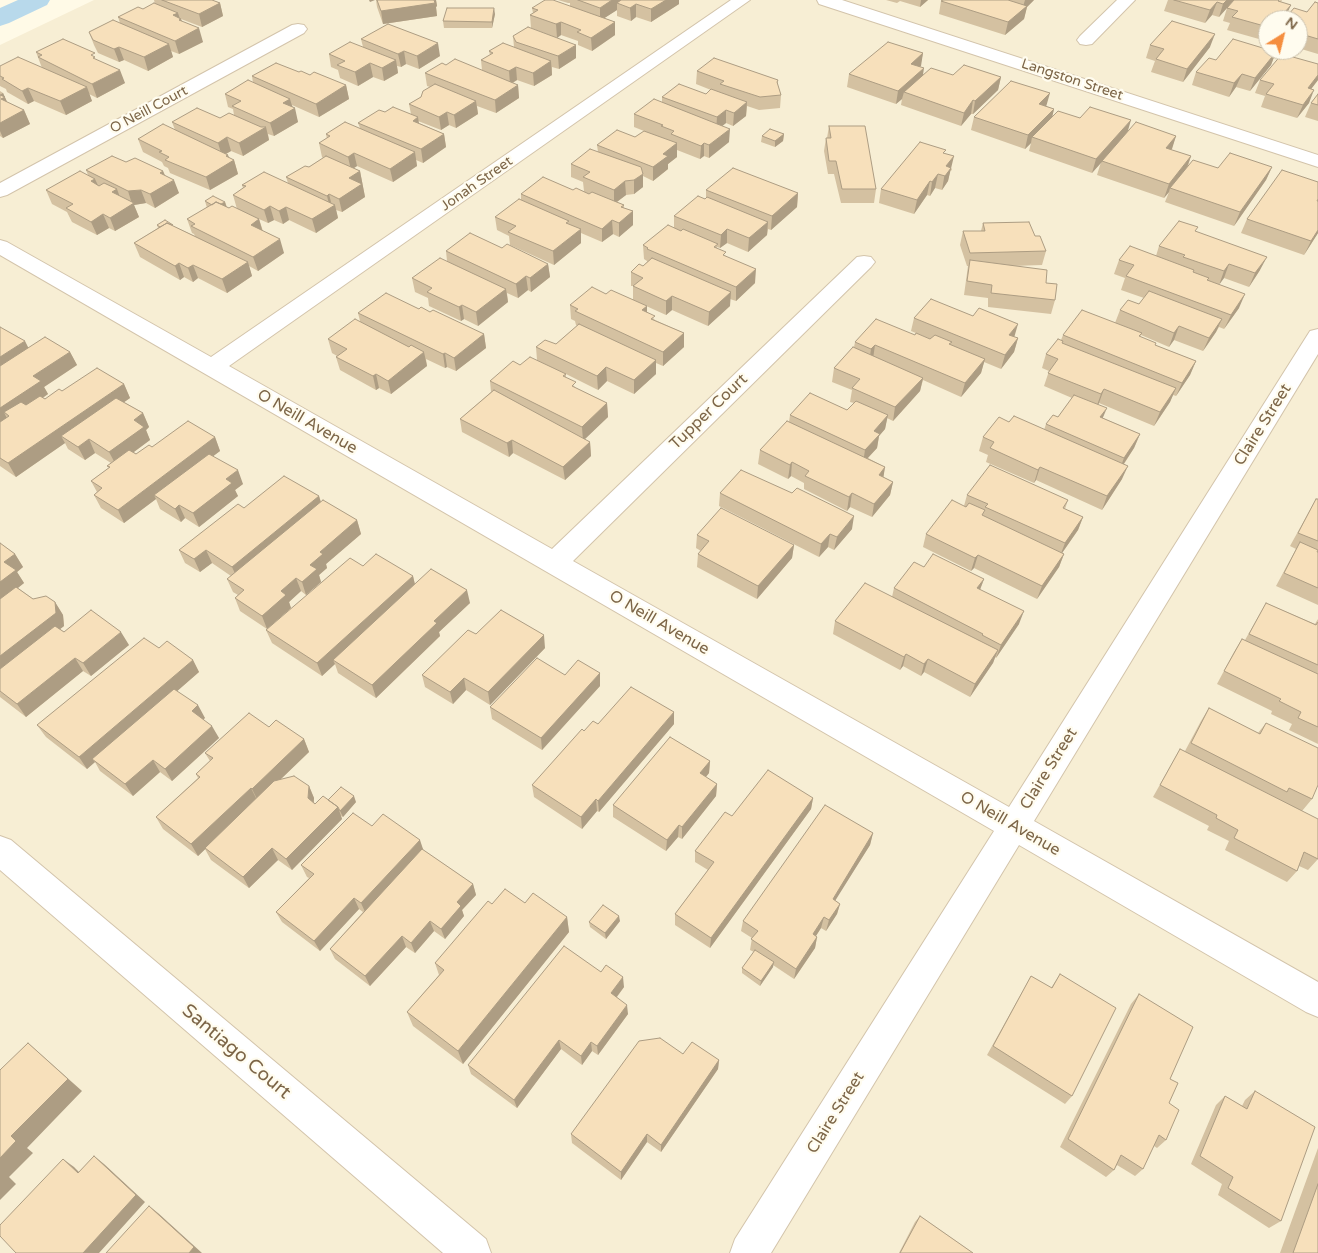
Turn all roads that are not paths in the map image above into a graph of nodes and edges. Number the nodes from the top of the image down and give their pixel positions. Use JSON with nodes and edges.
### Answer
{"nodes":[{"id":1,"x":742,"y":0,"type":"edge"},
{"id":2,"x":825,"y":0,"type":"edge"},
{"id":3,"x":1128,"y":0,"type":"edge"},
{"id":4,"x":298,"y":29,"type":"dead end"},
{"id":5,"x":1086,"y":40,"type":"dead end"},
{"id":6,"x":1318,"y":161,"type":"edge"},
{"id":7,"x":0,"y":191,"type":"edge"},
{"id":8,"x":0,"y":246,"type":"edge"},
{"id":9,"x":864,"y":262,"type":"dead end"},
{"id":10,"x":1318,"y":336,"type":"edge"},
{"id":11,"x":212,"y":368,"type":"junction"},
{"id":12,"x":554,"y":563,"type":"junction"},
{"id":13,"x":1014,"y":826,"type":"junction"},
{"id":14,"x":0,"y":850,"type":"edge"},
{"id":15,"x":1318,"y":1000,"type":"edge"},
{"id":16,"x":472,"y":1253,"type":"edge"},
{"id":17,"x":749,"y":1253,"type":"edge"}],
"edges":[{"from":1,"to":11,"type":"street","name":"Jonah Street"},
{"from":2,"to":6,"type":"street","name":"Langston Street"},
{"from":3,"to":5,"type":"street"},
{"from":4,"to":7,"type":"street","name":"O Neill Court"},
{"from":8,"to":11,"type":"street","name":"O Neill Avenue"},
{"from":9,"to":12,"type":"street","name":"Tupper Court"},
{"from":10,"to":13,"type":"street","name":"Claire Street"},
{"from":11,"to":12,"type":"street","name":"O Neill Avenue"},
{"from":12,"to":13,"type":"street","name":"O Neill Avenue"},
{"from":13,"to":15,"type":"street","name":"O Neill Avenue"},
{"from":13,"to":17,"type":"street","name":"Claire Street"},
{"from":14,"to":16,"type":"street","name":"Santiago Court"}]}
